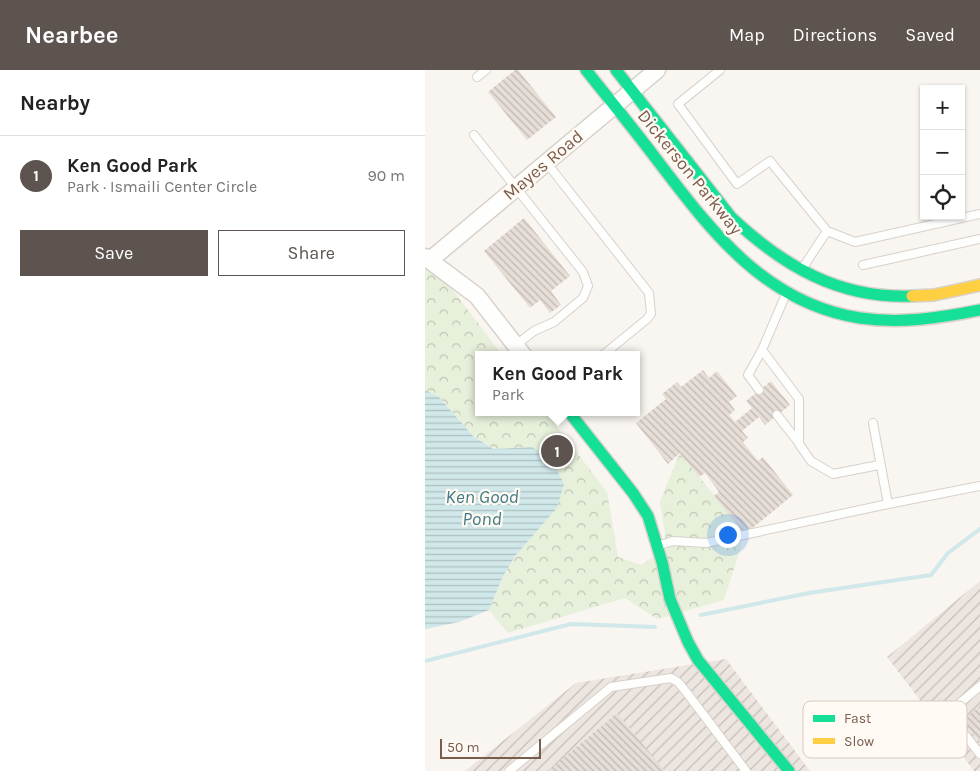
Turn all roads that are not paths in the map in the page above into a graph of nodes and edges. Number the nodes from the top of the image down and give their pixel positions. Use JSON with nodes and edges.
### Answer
{"nodes":[{"id":1,"x":486,"y":70,"type":"edge"},
{"id":2,"x":586,"y":70,"type":"edge"},
{"id":3,"x":616,"y":70,"type":"edge"},
{"id":4,"x":657,"y":70,"type":"edge"},
{"id":5,"x":720,"y":70,"type":"edge"},
{"id":6,"x":477,"y":77,"type":"dead end"},
{"id":7,"x":632,"y":91,"type":"junction"},
{"id":8,"x":615,"y":106,"type":"junction"},
{"id":9,"x":474,"y":135,"type":"dead end"},
{"id":10,"x":546,"y":162,"type":"junction"},
{"id":11,"x":515,"y":188,"type":"junction"},
{"id":12,"x":980,"y":214,"type":"edge"},
{"id":13,"x":827,"y":231,"type":"junction"},
{"id":14,"x":980,"y":239,"type":"edge"},
{"id":15,"x":428,"y":259,"type":"edge"},
{"id":16,"x":863,"y":265,"type":"dead end"},
{"id":17,"x":794,"y":282,"type":"junction"},
{"id":18,"x":980,"y":285,"type":"edge"},
{"id":19,"x":980,"y":310,"type":"edge"},
{"id":20,"x":520,"y":350,"type":"edge"},
{"id":21,"x":762,"y":350,"type":"junction"},
{"id":22,"x":608,"y":351,"type":"edge"},
{"id":23,"x":759,"y":390,"type":"dead end"},
{"id":24,"x":777,"y":415,"type":"dead end"},
{"id":25,"x":572,"y":416,"type":"edge"},
{"id":26,"x":873,"y":423,"type":"dead end"},
{"id":27,"x":799,"y":444,"type":"junction"},
{"id":28,"x":879,"y":465,"type":"junction"},
{"id":29,"x":980,"y":486,"type":"edge"},
{"id":30,"x":888,"y":504,"type":"junction"},
{"id":31,"x":658,"y":546,"type":"junction"},
{"id":32,"x":980,"y":686,"type":"edge"},
{"id":33,"x":962,"y":701,"type":"edge"},
{"id":34,"x":967,"y":738,"type":"edge"},
{"id":35,"x":980,"y":754,"type":"edge"},
{"id":36,"x":509,"y":771,"type":"edge"},
{"id":37,"x":746,"y":771,"type":"edge"},
{"id":38,"x":789,"y":771,"type":"edge"}],
"edges":[{"from":1,"to":6,"type":"lane"},
{"from":2,"to":8,"type":"street","name":"Dickerson Parkway"},
{"from":3,"to":7,"type":"street","name":"Dickerson Parkway"},
{"from":4,"to":7,"type":"street","name":"Mayes Road"},
{"from":5,"to":13,"type":"lane"},
{"from":7,"to":8,"type":"street","name":"Mayes Road"},
{"from":7,"to":17,"type":"street","name":"Dickerson Parkway"},
{"from":8,"to":10,"type":"street","name":"Mayes Road"},
{"from":8,"to":17,"type":"street","name":"Dickerson Parkway"},
{"from":9,"to":11,"type":"lane"},
{"from":10,"to":11,"type":"street","name":"Mayes Road"},
{"from":10,"to":22,"type":"lane"},
{"from":11,"to":15,"type":"street","name":"Mayes Road"},
{"from":11,"to":20,"type":"lane"},
{"from":12,"to":13,"type":"lane"},
{"from":13,"to":17,"type":"lane"},
{"from":14,"to":16,"type":"lane"},
{"from":15,"to":20,"type":"street"},
{"from":17,"to":18,"type":"street","name":"Dickerson Parkway"},
{"from":17,"to":19,"type":"street","name":"Dickerson Parkway"},
{"from":17,"to":21,"type":"lane"},
{"from":21,"to":23,"type":"lane"},
{"from":21,"to":27,"type":"lane"},
{"from":24,"to":27,"type":"lane"},
{"from":25,"to":31,"type":"street"},
{"from":26,"to":28,"type":"lane"},
{"from":27,"to":28,"type":"lane"},
{"from":28,"to":30,"type":"lane"},
{"from":29,"to":30,"type":"lane"},
{"from":30,"to":31,"type":"lane"},
{"from":31,"to":38,"type":"street"},
{"from":32,"to":33,"type":"lane"},
{"from":34,"to":35,"type":"lane"},
{"from":36,"to":37,"type":"lane"}]}
